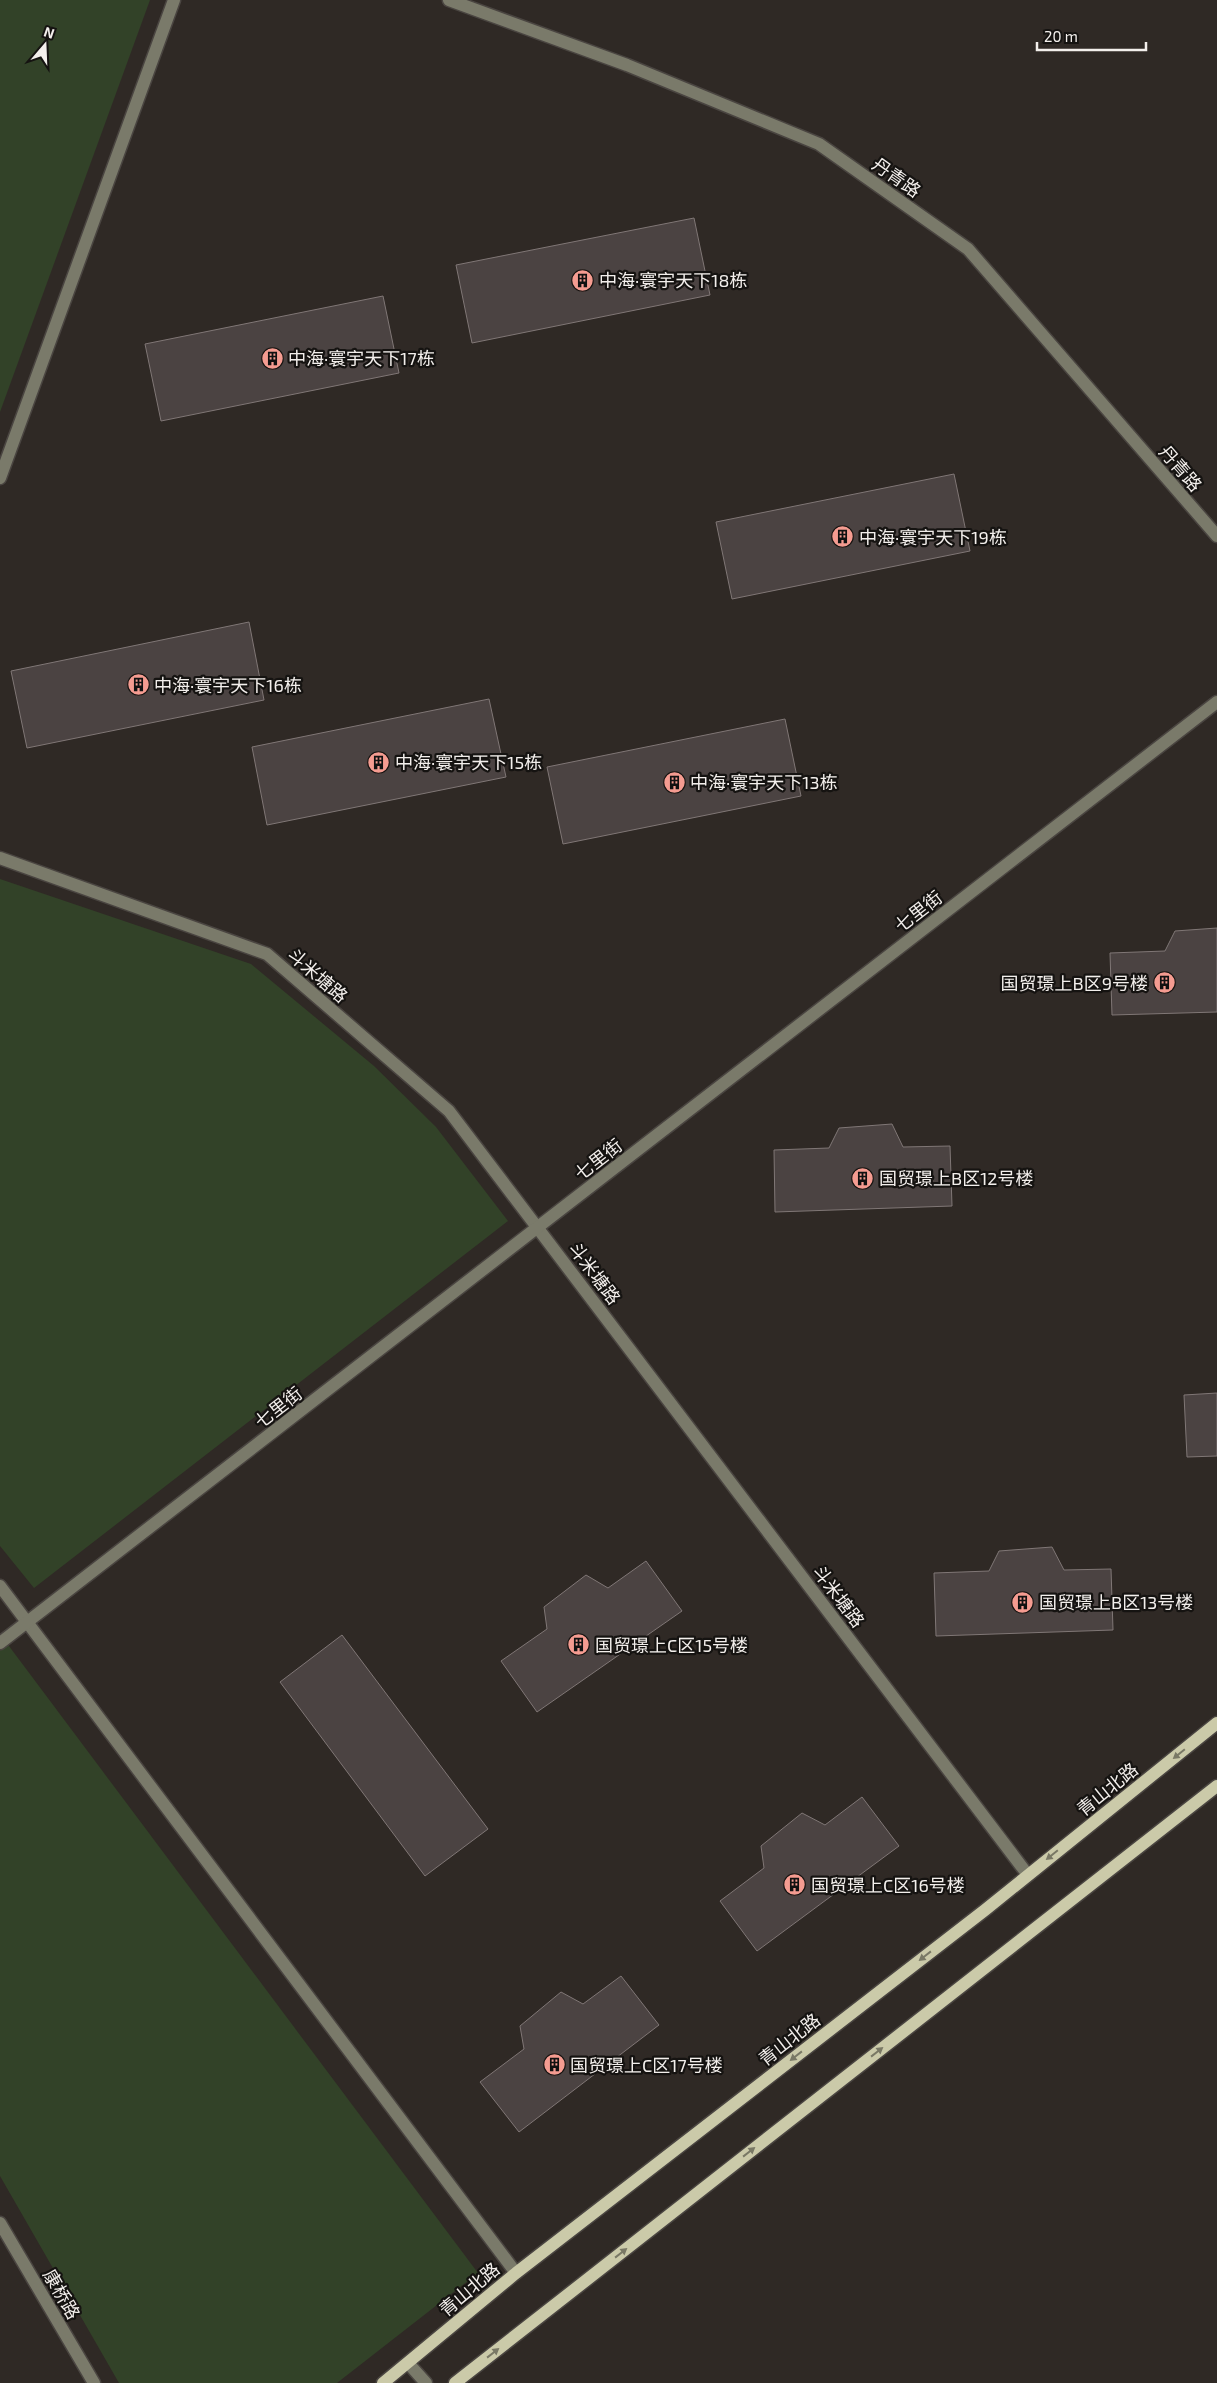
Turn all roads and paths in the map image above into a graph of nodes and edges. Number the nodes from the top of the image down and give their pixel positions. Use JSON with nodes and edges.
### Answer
{"nodes":[{"id":1,"x":174,"y":0,"type":"edge"},
{"id":2,"x":449,"y":0,"type":"edge"},
{"id":3,"x":0,"y":478,"type":"edge"},
{"id":4,"x":1217,"y":536,"type":"edge"},
{"id":5,"x":1217,"y":702,"type":"edge"},
{"id":6,"x":0,"y":858,"type":"edge"},
{"id":7,"x":539,"y":1228,"type":"junction"},
{"id":8,"x":0,"y":1586,"type":"edge"},
{"id":9,"x":29,"y":1622,"type":"junction"},
{"id":10,"x":0,"y":1643,"type":"edge"},
{"id":11,"x":1217,"y":1723,"type":"edge"},
{"id":12,"x":1217,"y":1786,"type":"edge"},
{"id":13,"x":1028,"y":1875,"type":"junction"},
{"id":14,"x":0,"y":2223,"type":"edge"},
{"id":15,"x":516,"y":2273,"type":"junction"},
{"id":16,"x":408,"y":2363,"type":"junction"},
{"id":17,"x":94,"y":2383,"type":"edge"},
{"id":18,"x":383,"y":2383,"type":"edge"},
{"id":19,"x":426,"y":2383,"type":"edge"},
{"id":20,"x":455,"y":2383,"type":"edge"}],
"edges":[{"from":1,"to":3,"type":"street"},
{"from":2,"to":4,"type":"street","name":"丹青路"},
{"from":5,"to":7,"type":"street","name":"七里街"},
{"from":6,"to":7,"type":"street","name":"斗米塘路"},
{"from":7,"to":9,"type":"street","name":"七里街"},
{"from":7,"to":13,"type":"street","name":"斗米塘路"},
{"from":8,"to":9,"type":"street"},
{"from":9,"to":10,"type":"street","name":"七里街"},
{"from":9,"to":15,"type":"street"},
{"from":11,"to":13,"type":"main road","name":"青山北路","one_way":true},
{"from":20,"to":12,"type":"main road","one_way":true},
{"from":13,"to":15,"type":"main road","name":"青山北路","one_way":true},
{"from":14,"to":17,"type":"street","name":"康桥路"},
{"from":15,"to":16,"type":"main road","name":"青山北路"},
{"from":16,"to":18,"type":"main road","name":"青山北路"},
{"from":16,"to":19,"type":"street"}]}
